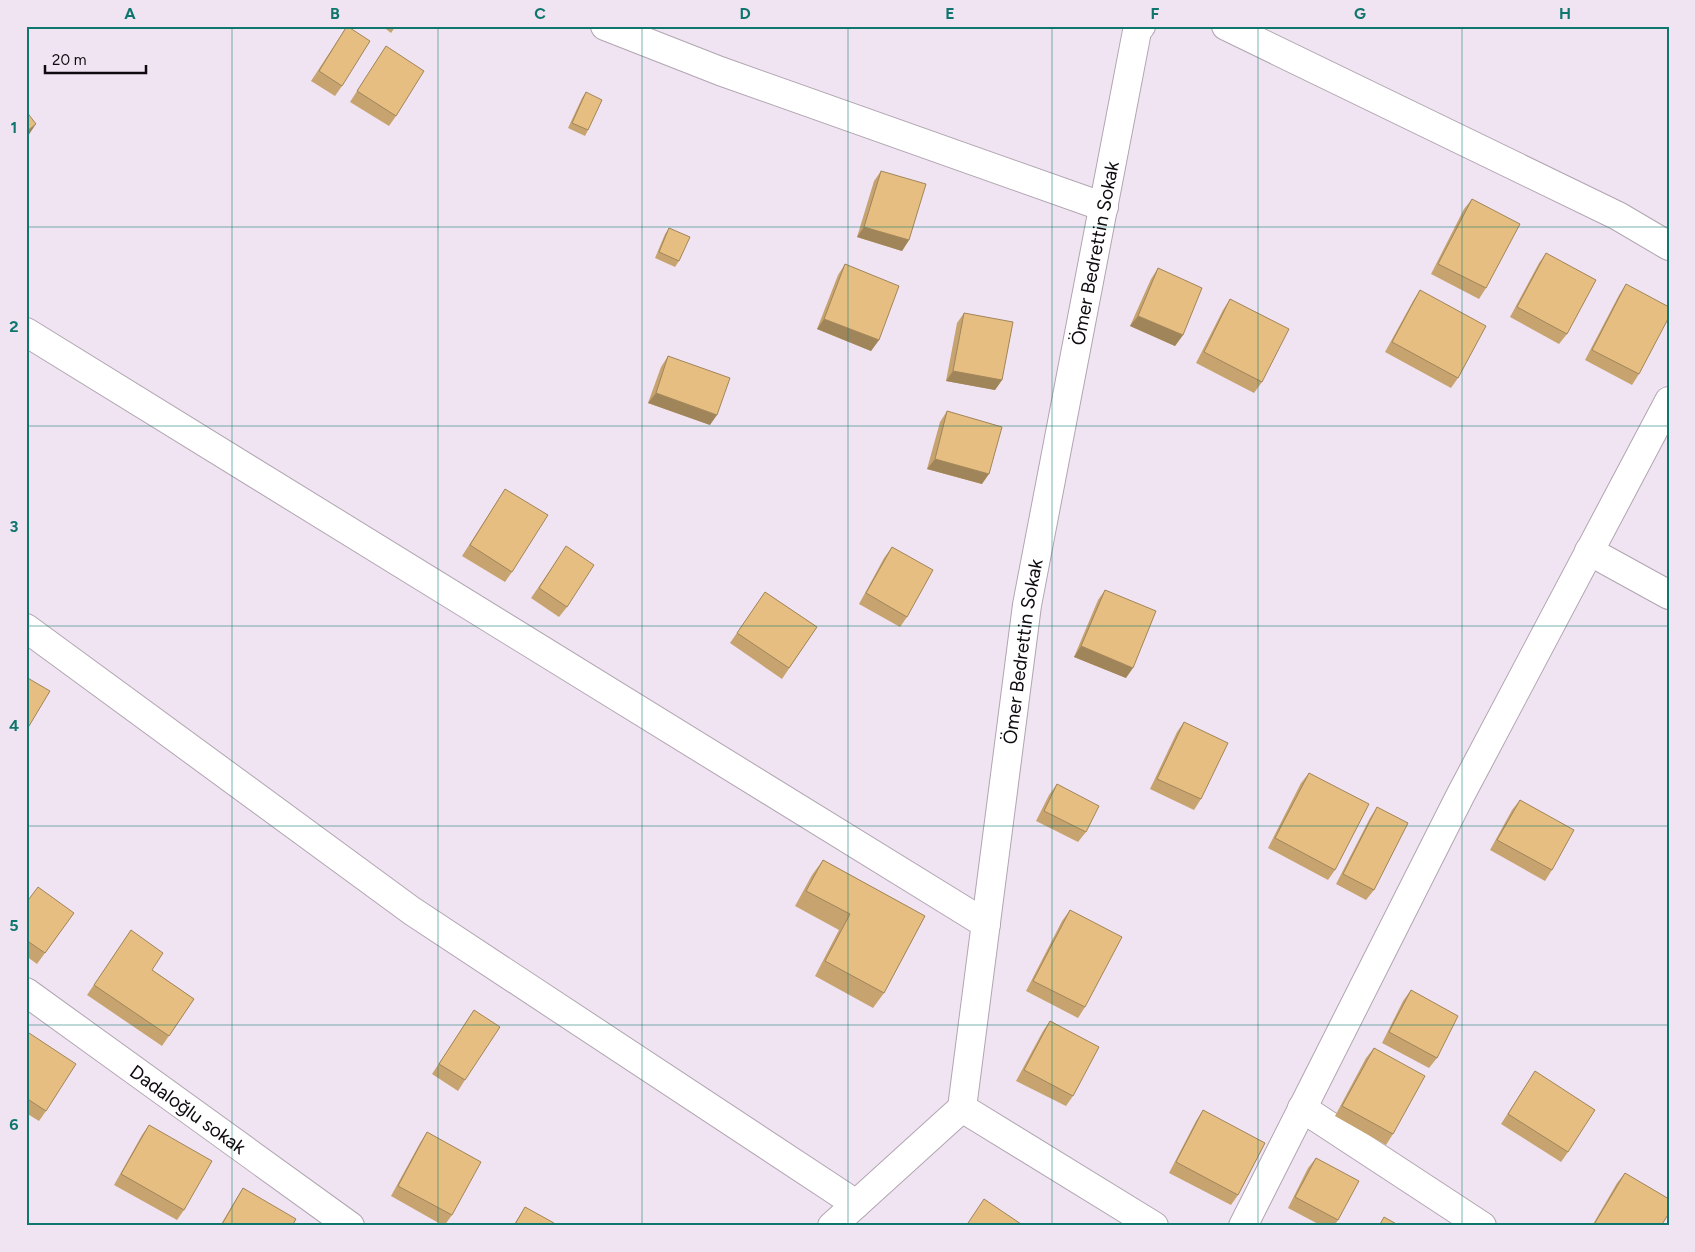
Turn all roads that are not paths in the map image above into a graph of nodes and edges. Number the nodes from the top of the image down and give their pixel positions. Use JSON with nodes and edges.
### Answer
{"nodes":[{"id":1,"x":605,"y":26,"type":"edge"},
{"id":2,"x":1141,"y":26,"type":"edge"},
{"id":3,"x":1226,"y":26,"type":"edge"},
{"id":4,"x":1104,"y":207,"type":"junction"},
{"id":5,"x":1669,"y":246,"type":"edge"},
{"id":6,"x":26,"y":332,"type":"edge"},
{"id":7,"x":1669,"y":401,"type":"edge"},
{"id":8,"x":1589,"y":551,"type":"junction"},
{"id":9,"x":1669,"y":595,"type":"edge"},
{"id":10,"x":26,"y":628,"type":"edge"},
{"id":11,"x":986,"y":924,"type":"junction"},
{"id":12,"x":26,"y":992,"type":"edge"},
{"id":13,"x":962,"y":1108,"type":"junction"},
{"id":14,"x":1302,"y":1108,"type":"junction"},
{"id":15,"x":856,"y":1204,"type":"junction"},
{"id":16,"x":349,"y":1226,"type":"edge"},
{"id":17,"x":832,"y":1226,"type":"edge"},
{"id":18,"x":1154,"y":1226,"type":"edge"},
{"id":19,"x":1243,"y":1226,"type":"edge"},
{"id":20,"x":1482,"y":1226,"type":"edge"}],
"edges":[{"from":1,"to":4,"type":"street"},
{"from":2,"to":4,"type":"street","name":"Ömer Bedrettin Sokak"},
{"from":3,"to":5,"type":"street"},
{"from":4,"to":11,"type":"street","name":"Ömer Bedrettin Sokak"},
{"from":6,"to":11,"type":"street"},
{"from":7,"to":8,"type":"street"},
{"from":8,"to":9,"type":"street"},
{"from":8,"to":14,"type":"street"},
{"from":10,"to":15,"type":"street"},
{"from":11,"to":13,"type":"street","name":"Ömer Bedrettin Sokak"},
{"from":12,"to":16,"type":"street","name":"Dadaloğlu sokak"},
{"from":13,"to":15,"type":"street"},
{"from":13,"to":18,"type":"street"},
{"from":14,"to":19,"type":"street"},
{"from":14,"to":20,"type":"street"},
{"from":15,"to":17,"type":"street"}]}
